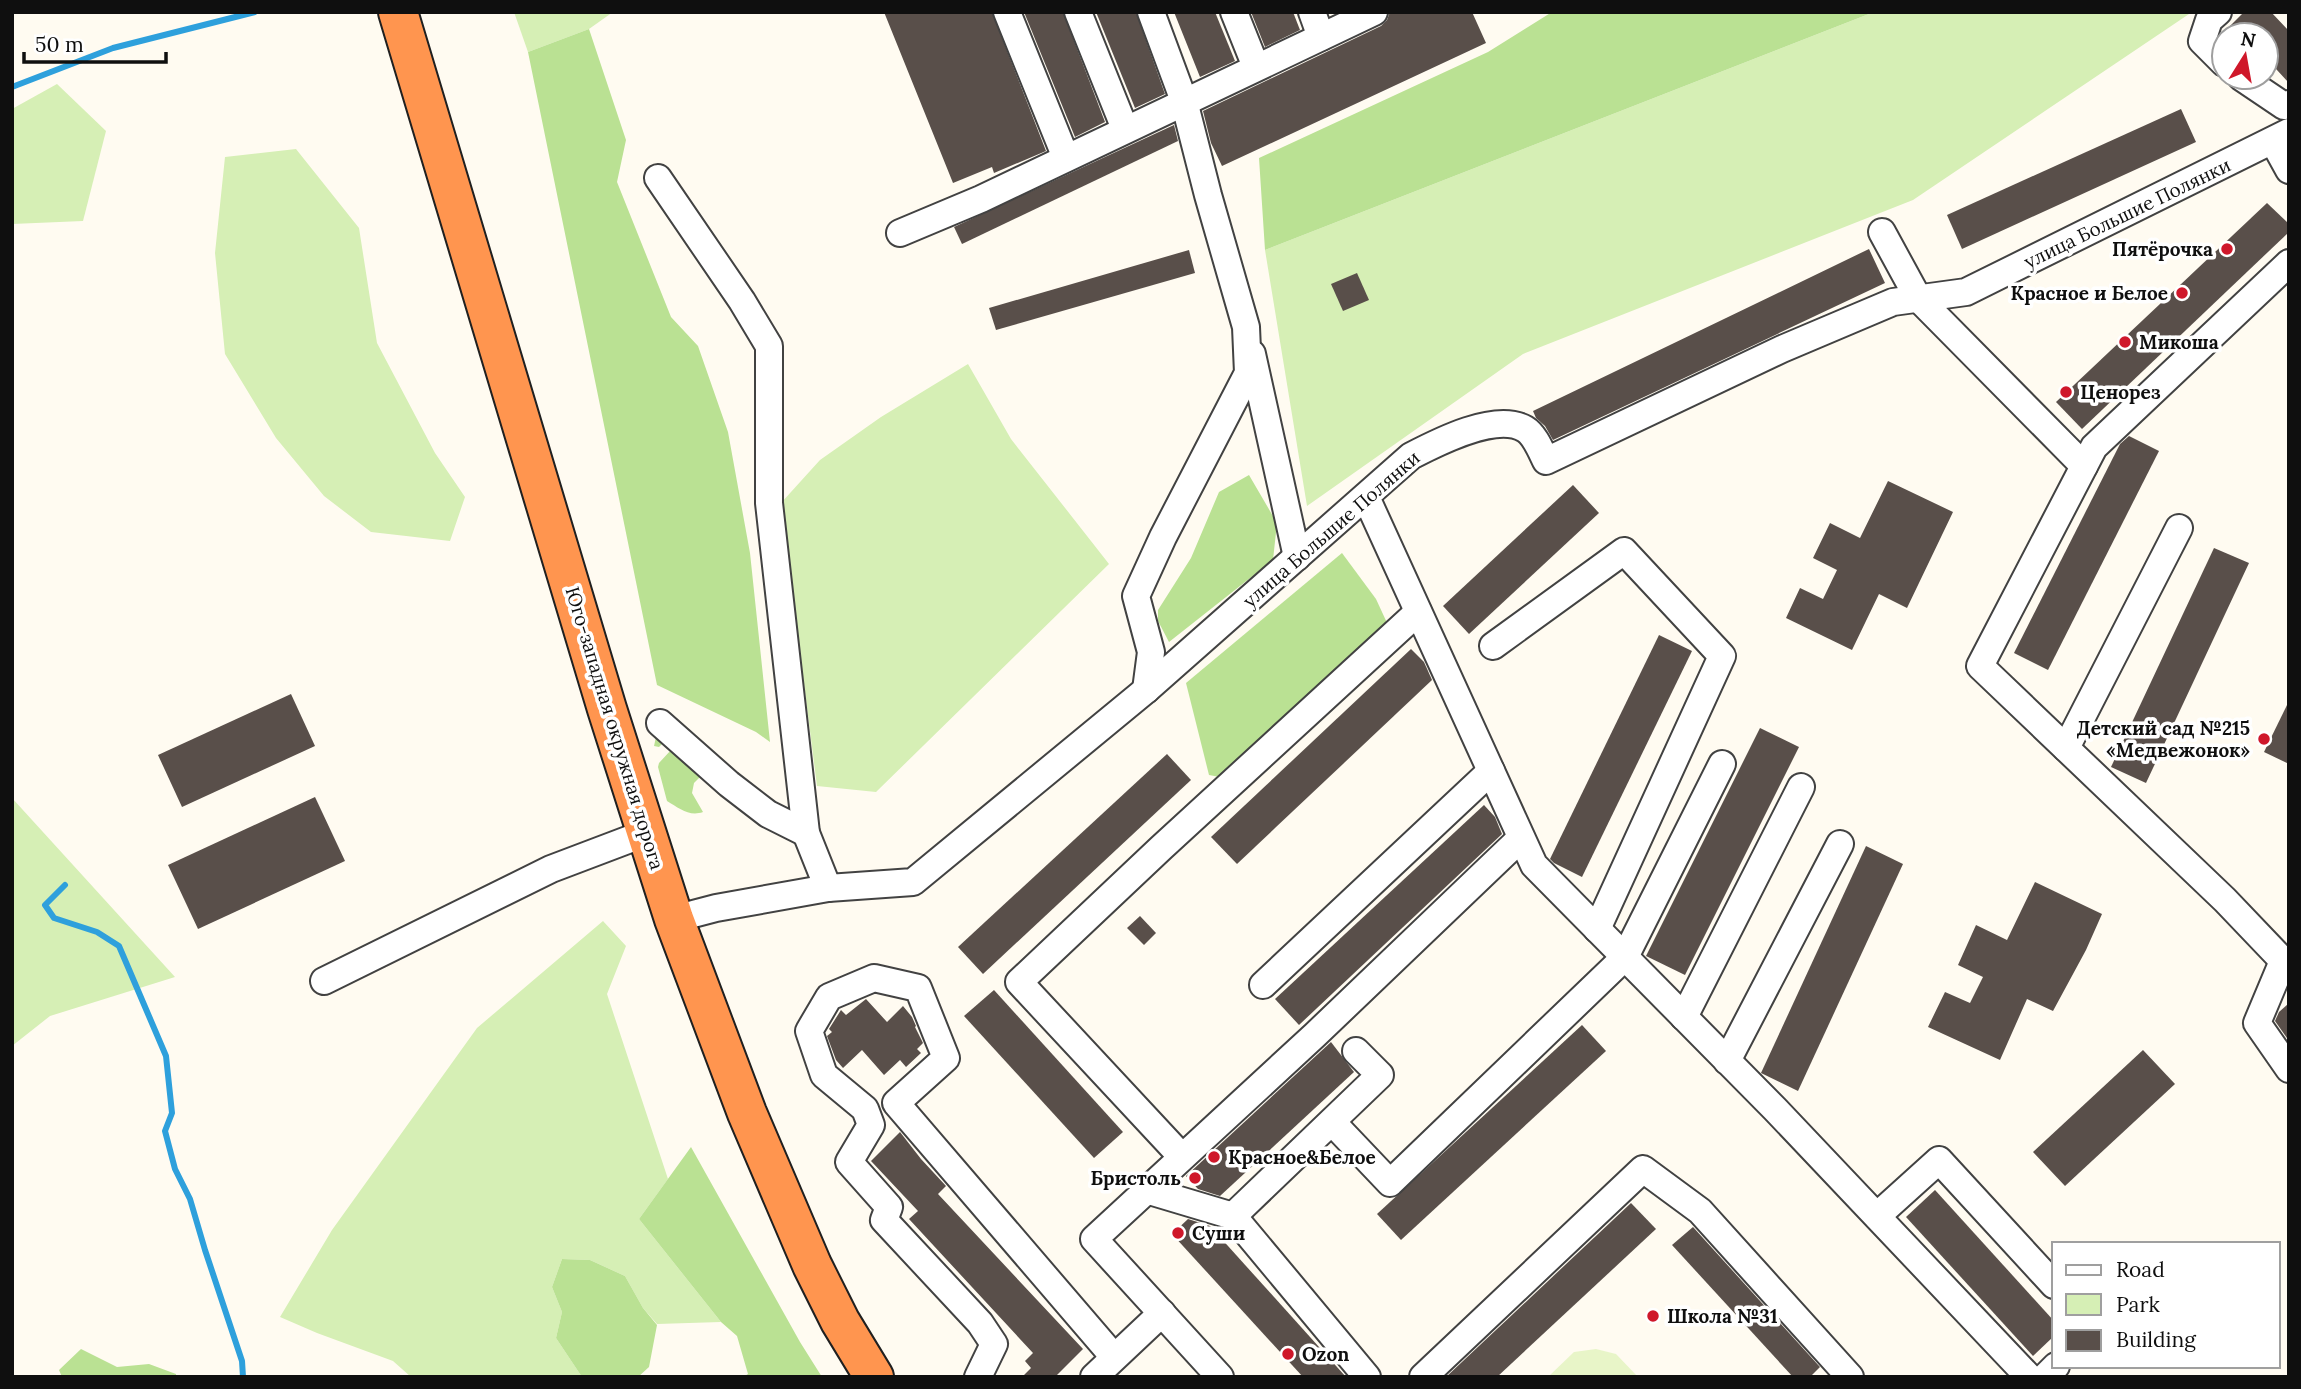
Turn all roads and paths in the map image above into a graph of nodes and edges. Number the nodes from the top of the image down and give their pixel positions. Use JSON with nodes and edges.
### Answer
{"nodes":[{"id":1,"x":398,"y":12,"type":"edge"},
{"id":2,"x":1007,"y":12,"type":"edge"},
{"id":3,"x":1078,"y":12,"type":"edge"},
{"id":4,"x":1150,"y":12,"type":"edge"},
{"id":5,"x":1234,"y":12,"type":"edge"},
{"id":6,"x":1374,"y":12,"type":"edge"},
{"id":7,"x":2218,"y":12,"type":"edge"},
{"id":8,"x":1317,"y":24,"type":"edge"},
{"id":9,"x":2210,"y":49,"type":"edge"},
{"id":10,"x":1256,"y":67,"type":"junction"},
{"id":11,"x":2262,"y":91,"type":"edge"},
{"id":12,"x":1184,"y":101,"type":"junction"},
{"id":13,"x":2289,"y":104,"type":"edge"},
{"id":14,"x":1125,"y":129,"type":"junction"},
{"id":15,"x":2281,"y":136,"type":"edge"},
{"id":16,"x":1066,"y":158,"type":"junction"},
{"id":17,"x":2289,"y":170,"type":"edge"},
{"id":18,"x":658,"y":178,"type":"dead end"},
{"id":19,"x":1882,"y":232,"type":"dead end"},
{"id":20,"x":900,"y":233,"type":"dead end"},
{"id":21,"x":2289,"y":263,"type":"edge"},
{"id":22,"x":1918,"y":298,"type":"junction"},
{"id":23,"x":1246,"y":327,"type":"junction"},
{"id":24,"x":2084,"y":466,"type":"junction"},
{"id":25,"x":1366,"y":497,"type":"junction"},
{"id":26,"x":2179,"y":528,"type":"dead end"},
{"id":27,"x":1297,"y":557,"type":"junction"},
{"id":28,"x":1418,"y":612,"type":"junction"},
{"id":29,"x":1493,"y":646,"type":"dead end"},
{"id":30,"x":1146,"y":690,"type":"junction"},
{"id":31,"x":660,"y":723,"type":"dead end"},
{"id":32,"x":2066,"y":748,"type":"junction"},
{"id":33,"x":1722,"y":764,"type":"dead end"},
{"id":34,"x":1491,"y":771,"type":"junction"},
{"id":35,"x":1801,"y":787,"type":"dead end"},
{"id":36,"x":646,"y":833,"type":"junction"},
{"id":37,"x":806,"y":833,"type":"junction"},
{"id":38,"x":1521,"y":838,"type":"junction"},
{"id":39,"x":1840,"y":844,"type":"dead end"},
{"id":40,"x":828,"y":888,"type":"junction"},
{"id":41,"x":674,"y":919,"type":"junction"},
{"id":42,"x":1597,"y":929,"type":"junction"},
{"id":43,"x":1625,"y":957,"type":"junction"},
{"id":44,"x":2286,"y":964,"type":"edge"},
{"id":45,"x":324,"y":981,"type":"dead end"},
{"id":46,"x":1263,"y":985,"type":"dead end"},
{"id":47,"x":1684,"y":1017,"type":"junction"},
{"id":48,"x":1356,"y":1051,"type":"dead end"},
{"id":49,"x":1727,"y":1060,"type":"junction"},
{"id":50,"x":2289,"y":1069,"type":"edge"},
{"id":51,"x":896,"y":1103,"type":"junction"},
{"id":52,"x":865,"y":1109,"type":"junction"},
{"id":53,"x":1332,"y":1122,"type":"junction"},
{"id":54,"x":1182,"y":1157,"type":"junction"},
{"id":55,"x":1146,"y":1190,"type":"junction"},
{"id":56,"x":1233,"y":1216,"type":"junction"},
{"id":57,"x":1877,"y":1216,"type":"junction"},
{"id":58,"x":2052,"y":1283,"type":"edge"},
{"id":59,"x":1161,"y":1313,"type":"junction"},
{"id":60,"x":1114,"y":1357,"type":"junction"},
{"id":61,"x":2016,"y":1373,"type":"edge"},
{"id":62,"x":874,"y":1377,"type":"edge"},
{"id":63,"x":978,"y":1377,"type":"edge"},
{"id":64,"x":1094,"y":1377,"type":"edge"},
{"id":65,"x":1220,"y":1377,"type":"edge"},
{"id":66,"x":1367,"y":1377,"type":"edge"},
{"id":67,"x":1423,"y":1377,"type":"edge"},
{"id":68,"x":1850,"y":1377,"type":"edge"}],
"edges":[{"from":1,"to":36,"type":"highway","name":"Юго-западная окружная дорога"},
{"from":2,"to":16,"type":"street"},
{"from":3,"to":14,"type":"street"},
{"from":4,"to":12,"type":"street"},
{"from":5,"to":10,"type":"street"},
{"from":6,"to":8,"type":"street"},
{"from":7,"to":9,"type":"street"},
{"from":8,"to":10,"type":"street"},
{"from":10,"to":12,"type":"street"},
{"from":11,"to":13,"type":"street"},
{"from":12,"to":14,"type":"street"},
{"from":12,"to":23,"type":"street"},
{"from":14,"to":16,"type":"street"},
{"from":15,"to":17,"type":"street"},
{"from":15,"to":22,"type":"street","name":"улица Большие Полянки"},
{"from":16,"to":20,"type":"street"},
{"from":18,"to":37,"type":"street"},
{"from":19,"to":22,"type":"street"},
{"from":21,"to":24,"type":"street"},
{"from":22,"to":24,"type":"street"},
{"from":22,"to":25,"type":"street","name":"улица Большие Полянки"},
{"from":23,"to":27,"type":"street"},
{"from":23,"to":30,"type":"street"},
{"from":24,"to":32,"type":"street"},
{"from":25,"to":27,"type":"street","name":"улица Большие Полянки"},
{"from":25,"to":28,"type":"street"},
{"from":26,"to":32,"type":"street"},
{"from":27,"to":30,"type":"street","name":"улица Большие Полянки"},
{"from":28,"to":34,"type":"street"},
{"from":28,"to":54,"type":"street"},
{"from":29,"to":42,"type":"street"},
{"from":30,"to":40,"type":"street","name":"улица Большие Полянки"},
{"from":31,"to":37,"type":"street"},
{"from":32,"to":44,"type":"street"},
{"from":33,"to":43,"type":"street"},
{"from":34,"to":38,"type":"street"},
{"from":34,"to":46,"type":"street"},
{"from":35,"to":47,"type":"street"},
{"from":36,"to":41,"type":"highway","name":"Юго-западная окружная дорога"},
{"from":36,"to":45,"type":"street"},
{"from":37,"to":40,"type":"street"},
{"from":38,"to":42,"type":"street"},
{"from":38,"to":54,"type":"street"},
{"from":39,"to":49,"type":"street"},
{"from":40,"to":41,"type":"street","name":"улица Большие Полянки"},
{"from":41,"to":62,"type":"highway","name":"Юго-западная окружная дорога"},
{"from":42,"to":43,"type":"street"},
{"from":43,"to":47,"type":"street"},
{"from":43,"to":53,"type":"street"},
{"from":44,"to":50,"type":"street"},
{"from":47,"to":49,"type":"street"},
{"from":48,"to":53,"type":"street"},
{"from":49,"to":57,"type":"street"},
{"from":51,"to":52,"type":"street"},
{"from":51,"to":52,"type":"street"},
{"from":51,"to":60,"type":"street"},
{"from":52,"to":63,"type":"street"},
{"from":53,"to":56,"type":"street"},
{"from":54,"to":55,"type":"street"},
{"from":55,"to":56,"type":"street"},
{"from":55,"to":59,"type":"street"},
{"from":56,"to":66,"type":"street"},
{"from":57,"to":58,"type":"street"},
{"from":57,"to":61,"type":"street"},
{"from":59,"to":60,"type":"street"},
{"from":59,"to":65,"type":"street"},
{"from":60,"to":64,"type":"street"},
{"from":67,"to":68,"type":"street"}]}
